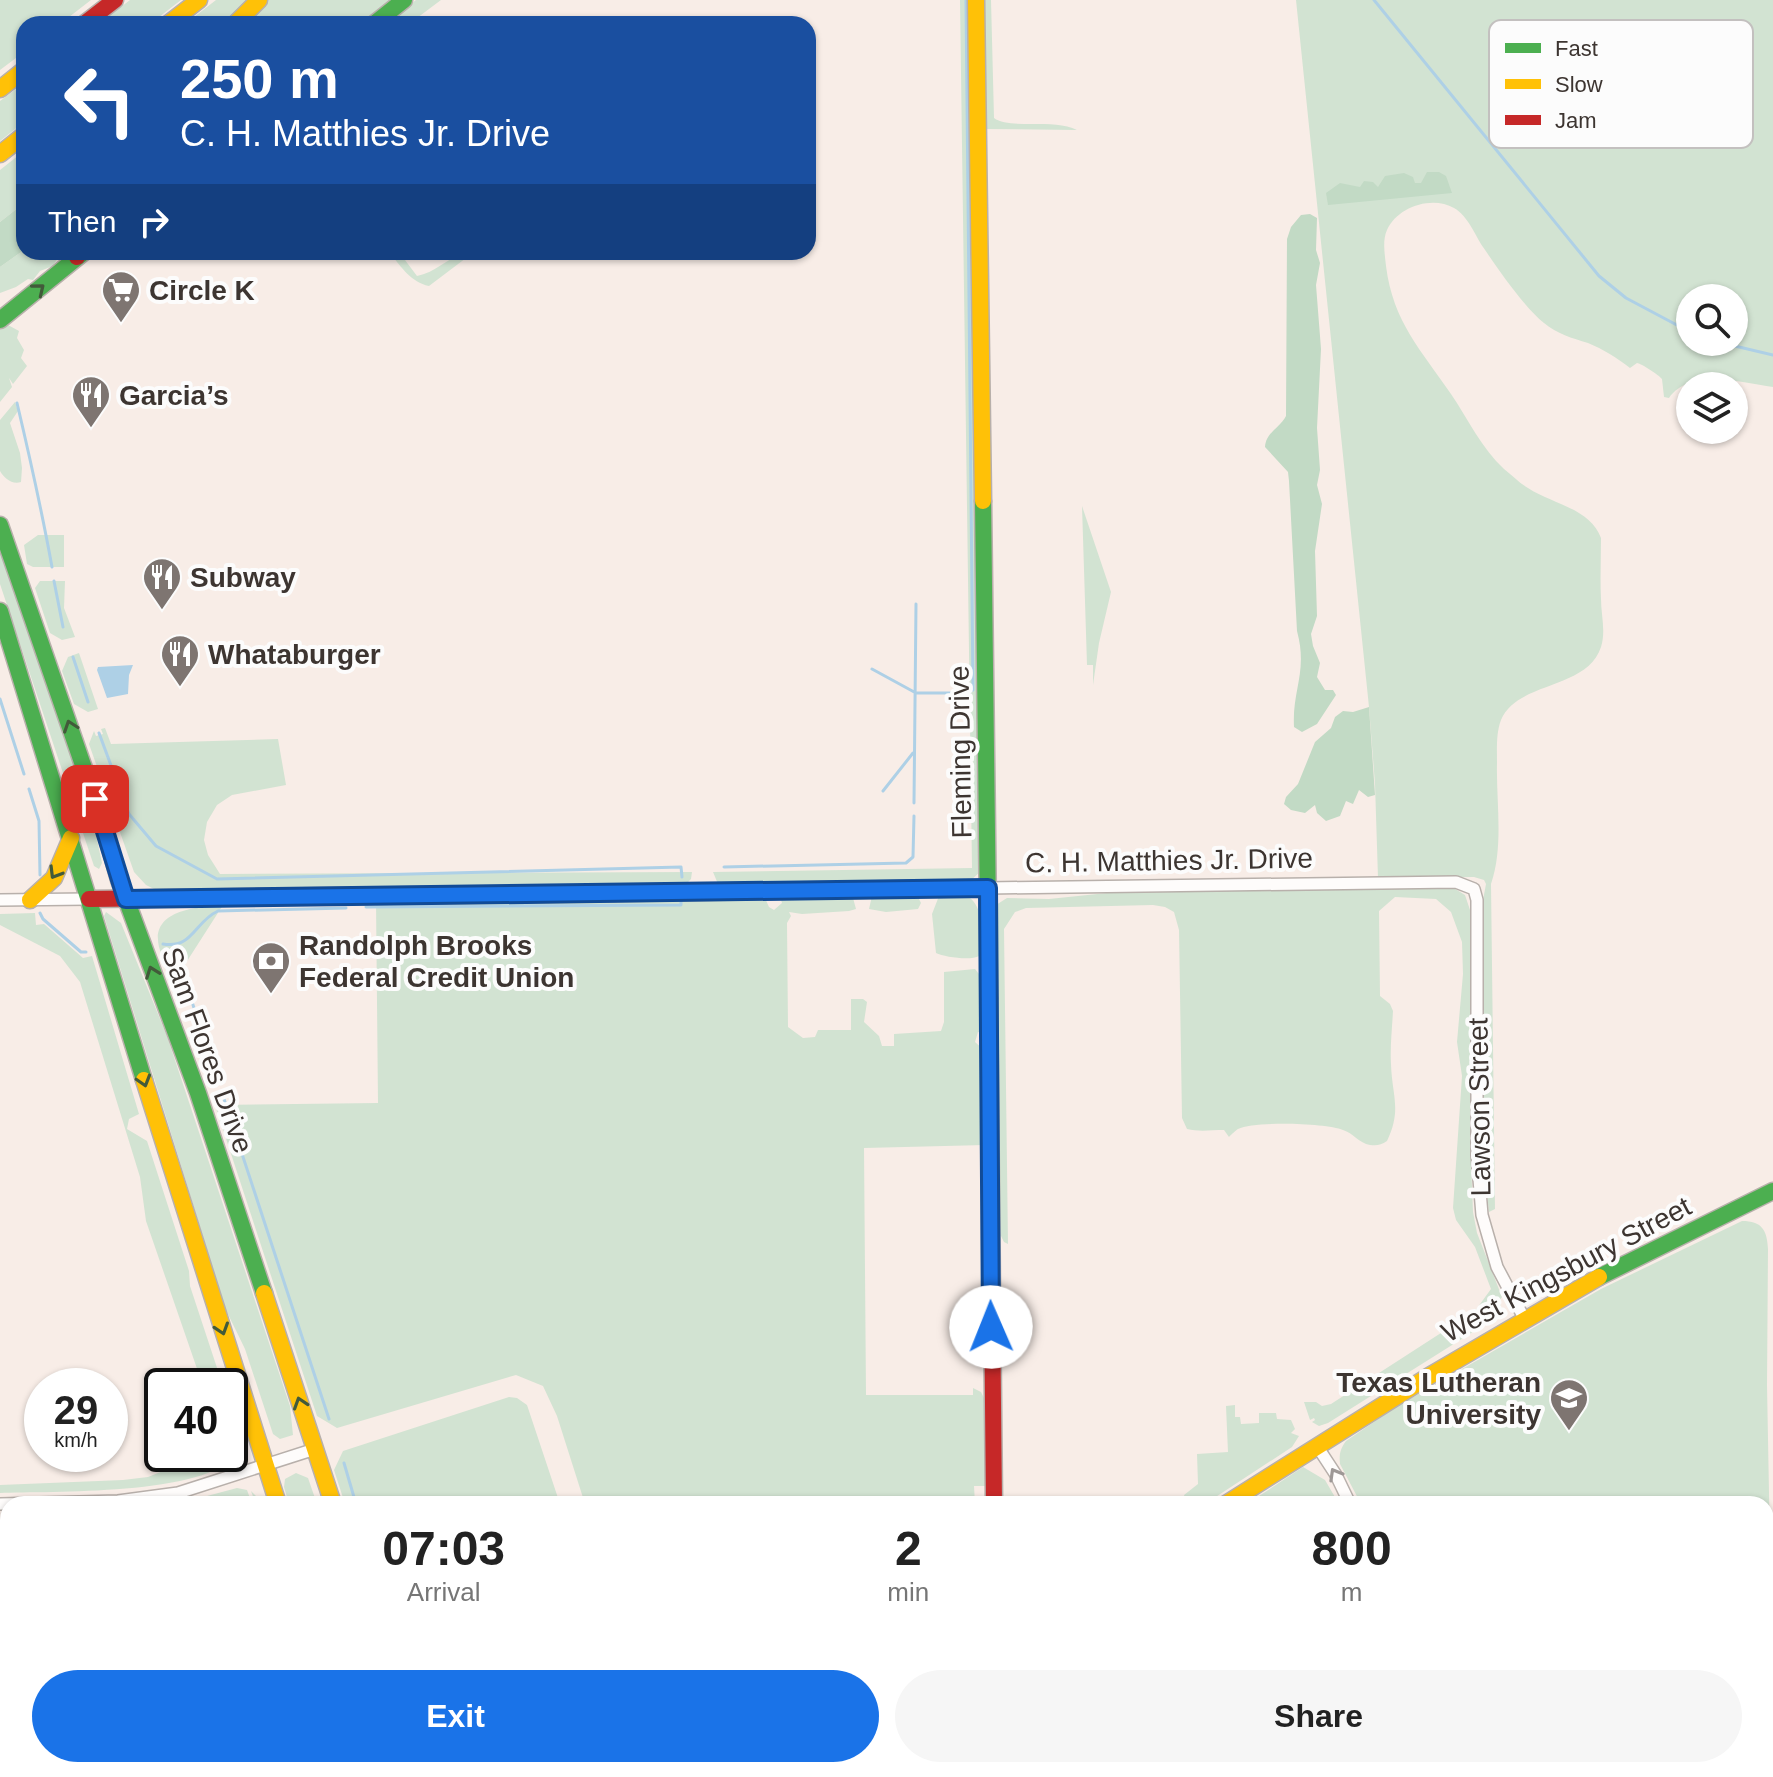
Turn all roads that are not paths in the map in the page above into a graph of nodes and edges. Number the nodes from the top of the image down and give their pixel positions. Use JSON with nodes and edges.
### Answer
{"nodes":[{"id":1,"x":115,"y":0,"type":"edge"},
{"id":2,"x":199,"y":0,"type":"edge"},
{"id":3,"x":259,"y":0,"type":"edge"},
{"id":4,"x":404,"y":0,"type":"edge"},
{"id":5,"x":976,"y":0,"type":"edge"},
{"id":6,"x":94,"y":16,"type":"edge"},
{"id":7,"x":178,"y":16,"type":"edge"},
{"id":8,"x":243,"y":16,"type":"edge"},
{"id":9,"x":384,"y":16,"type":"edge"},
{"id":10,"x":16,"y":76,"type":"edge"},
{"id":11,"x":0,"y":89,"type":"edge"},
{"id":12,"x":16,"y":141,"type":"edge"},
{"id":13,"x":0,"y":154,"type":"edge"},
{"id":14,"x":72,"y":260,"type":"edge"},
{"id":15,"x":7,"y":308,"type":"edge"},
{"id":16,"x":0,"y":320,"type":"edge"},
{"id":17,"x":0,"y":525,"type":"edge"},
{"id":18,"x":0,"y":611,"type":"edge"},
{"id":19,"x":71,"y":838,"type":"junction"},
{"id":20,"x":988,"y":888,"type":"junction"},
{"id":21,"x":1474,"y":889,"type":"joint"},
{"id":22,"x":89,"y":899,"type":"junction"},
{"id":23,"x":126,"y":899,"type":"junction"},
{"id":24,"x":0,"y":900,"type":"edge"},
{"id":25,"x":30,"y":900,"type":"junction"},
{"id":26,"x":1773,"y":1191,"type":"edge"},
{"id":27,"x":1524,"y":1318,"type":"junction"},
{"id":28,"x":1317,"y":1446,"type":"junction"},
{"id":29,"x":315,"y":1449,"type":"junction"},
{"id":30,"x":266,"y":1466,"type":"junction"},
{"id":31,"x":159,"y":1496,"type":"edge"},
{"id":32,"x":275,"y":1496,"type":"edge"},
{"id":33,"x":330,"y":1496,"type":"edge"},
{"id":34,"x":994,"y":1496,"type":"edge"},
{"id":35,"x":1239,"y":1496,"type":"edge"},
{"id":36,"x":1346,"y":1496,"type":"edge"}],
"edges":[{"from":1,"to":6,"type":"main road"},
{"from":2,"to":7,"type":"main road"},
{"from":3,"to":8,"type":"main road"},
{"from":4,"to":9,"type":"main road"},
{"from":5,"to":20,"type":"main road","name":"Fleming Drive"},
{"from":10,"to":11,"type":"main road"},
{"from":12,"to":13,"type":"main road"},
{"from":15,"to":14,"type":"main road","one_way":true},
{"from":15,"to":16,"type":"main road"},
{"from":23,"to":17,"type":"main road","name":"Sam Flores Drive","one_way":true},
{"from":18,"to":19,"type":"main road"},
{"from":19,"to":22,"type":"main road"},
{"from":19,"to":25,"type":"main road","one_way":true},
{"from":20,"to":21,"type":"street","name":"C. H. Matthies Jr. Drive"},
{"from":20,"to":23,"type":"main road","name":"C. H. Matthies Jr. Drive"},
{"from":20,"to":34,"type":"main road","name":"Fleming Drive"},
{"from":21,"to":27,"type":"street","name":"Lawson Street"},
{"from":22,"to":23,"type":"main road","name":"C. H. Matthies Jr. Drive"},
{"from":22,"to":25,"type":"street","name":"C. H. Matthies Jr. Drive"},
{"from":22,"to":30,"type":"main road","one_way":true},
{"from":29,"to":23,"type":"main road","name":"Sam Flores Drive","one_way":true},
{"from":24,"to":25,"type":"street","name":"C. H. Matthies Jr. Drive"},
{"from":26,"to":27,"type":"main road","name":"West Kingsbury Street"},
{"from":27,"to":28,"type":"main road","name":"West Kingsbury Street"},
{"from":28,"to":35,"type":"main road","name":"West Kingsbury Street"},
{"from":36,"to":28,"type":"street","one_way":true},
{"from":29,"to":30,"type":"street"},
{"from":29,"to":33,"type":"main road","name":"Sam Flores Drive"},
{"from":30,"to":31,"type":"street"},
{"from":30,"to":32,"type":"main road"}]}
